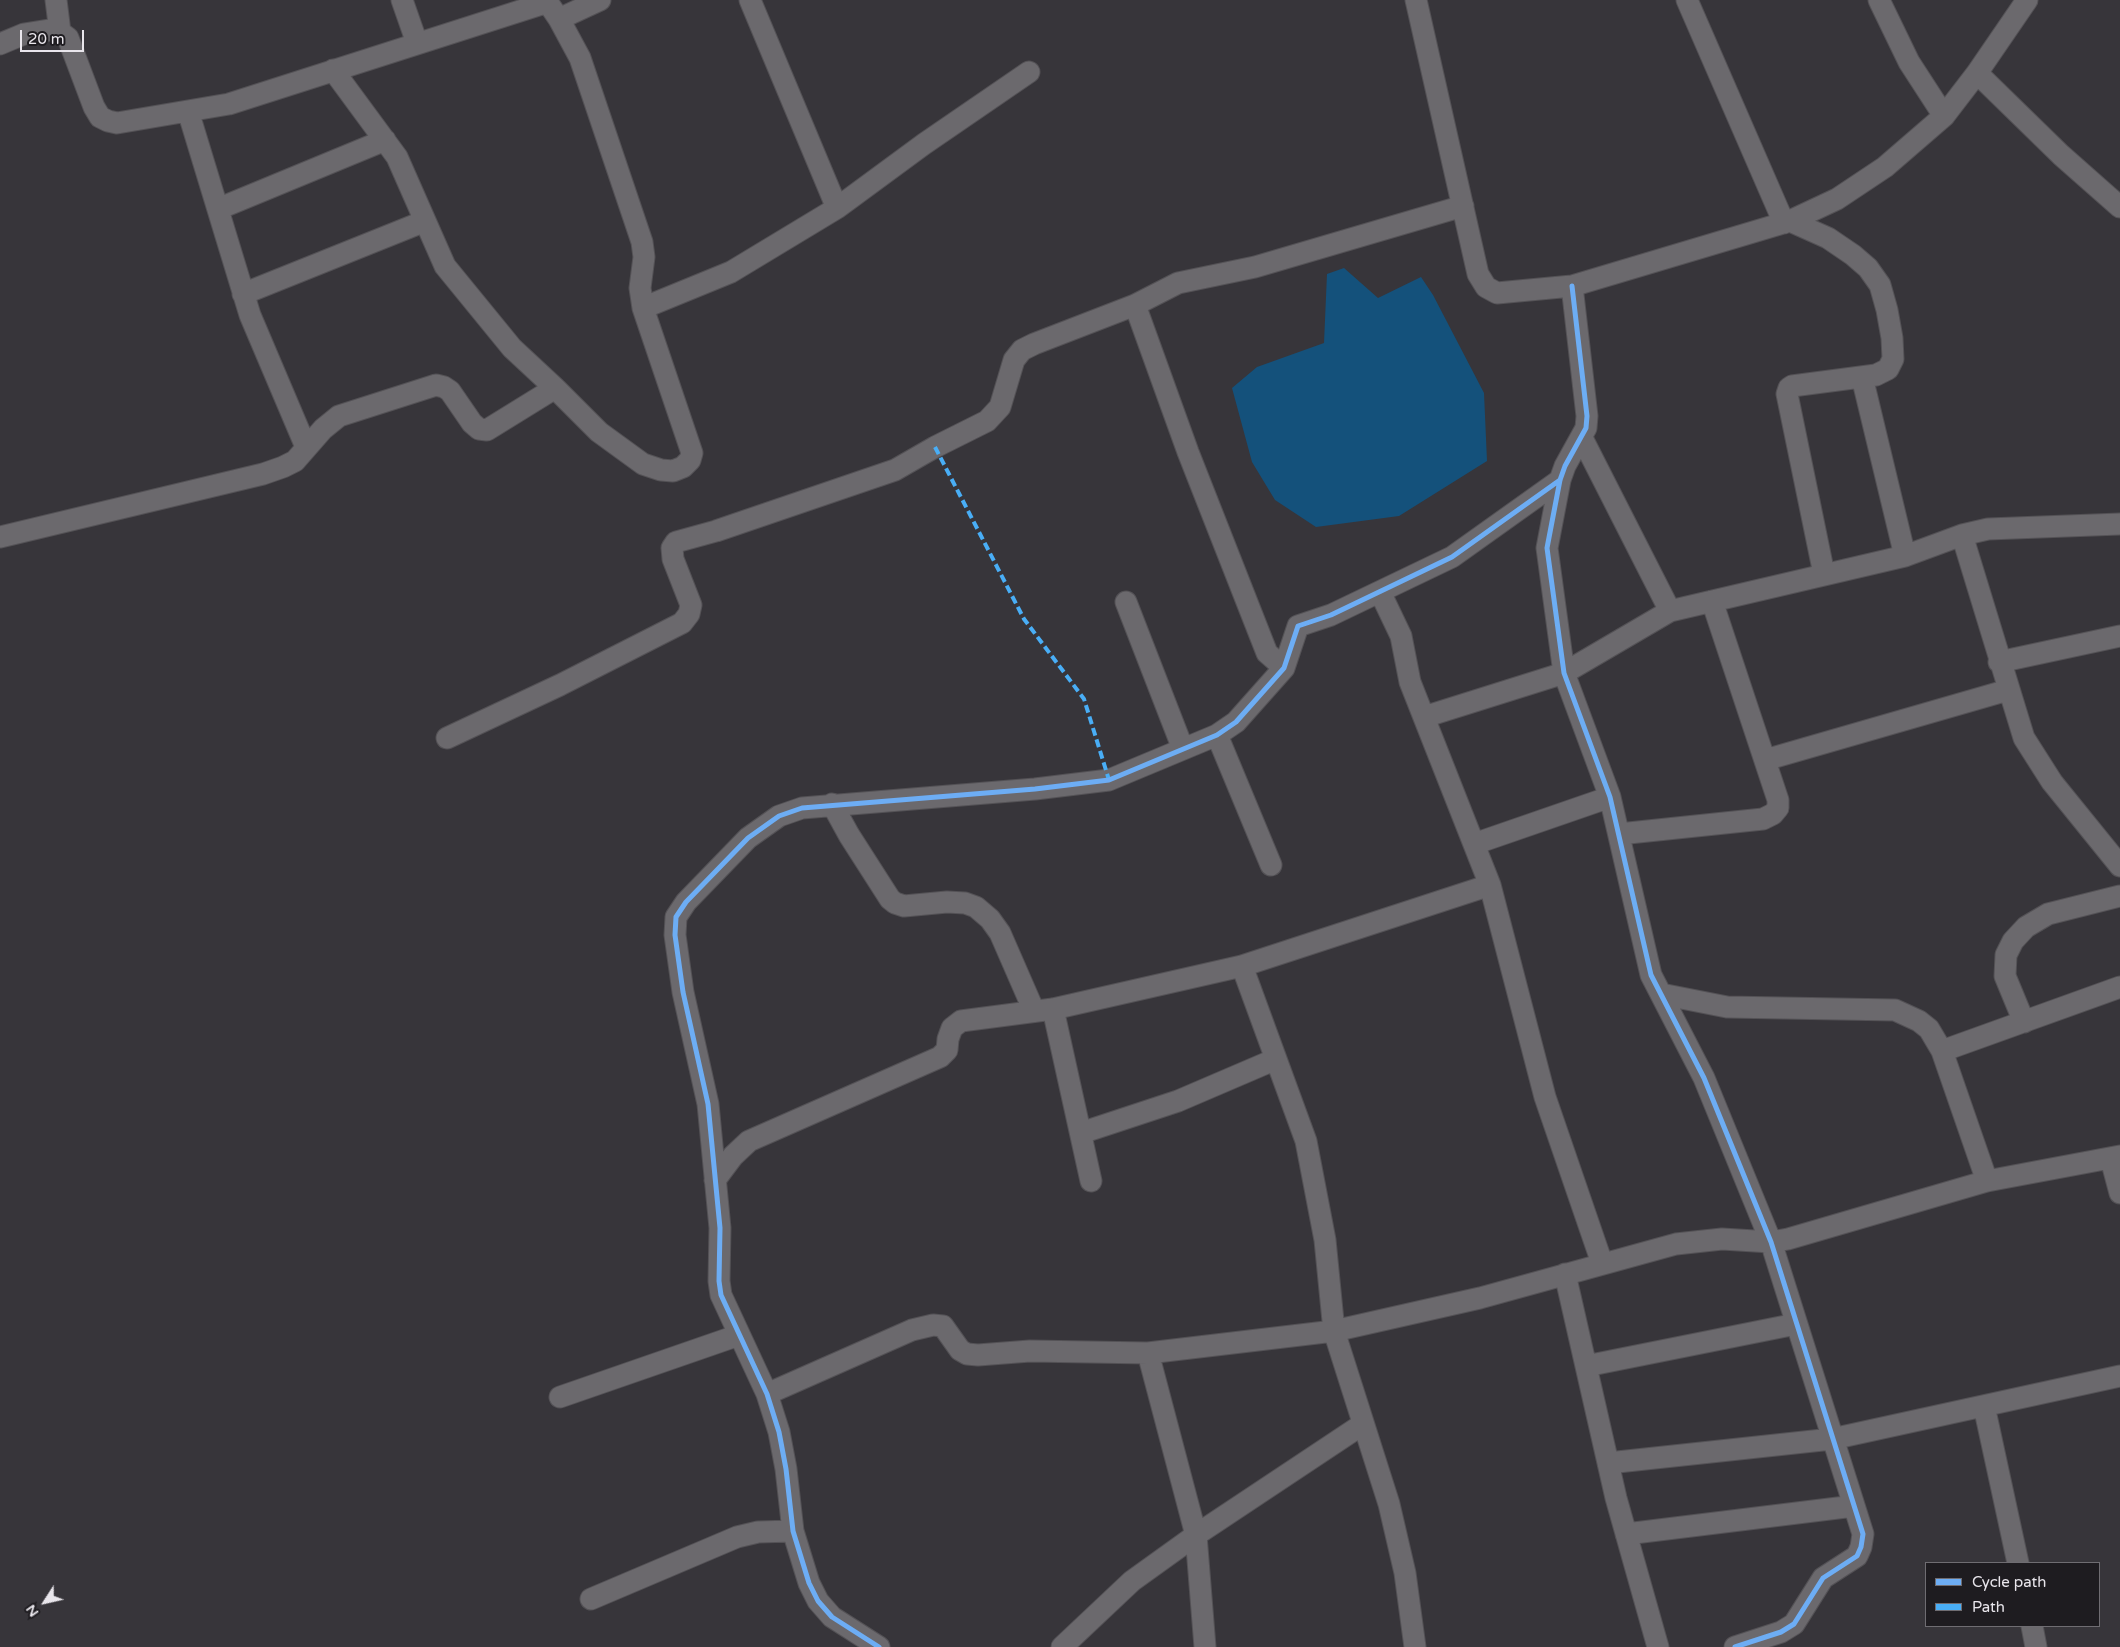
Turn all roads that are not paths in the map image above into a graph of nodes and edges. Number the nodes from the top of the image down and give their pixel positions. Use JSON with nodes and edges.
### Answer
{"nodes":[{"id":1,"x":56,"y":0,"type":"edge"},
{"id":2,"x":402,"y":0,"type":"edge"},
{"id":3,"x":600,"y":0,"type":"edge"},
{"id":4,"x":750,"y":0,"type":"edge"},
{"id":5,"x":1416,"y":0,"type":"edge"},
{"id":6,"x":1687,"y":0,"type":"edge"},
{"id":7,"x":1879,"y":0,"type":"edge"},
{"id":8,"x":2027,"y":0,"type":"edge"},
{"id":9,"x":551,"y":7,"type":"edge"},
{"id":10,"x":60,"y":32,"type":"junction"},
{"id":11,"x":417,"y":43,"type":"junction"},
{"id":12,"x":0,"y":44,"type":"edge"},
{"id":13,"x":333,"y":70,"type":"junction"},
{"id":14,"x":1029,"y":72,"type":"dead end"},
{"id":15,"x":1977,"y":73,"type":"junction"},
{"id":16,"x":188,"y":111,"type":"junction"},
{"id":17,"x":1944,"y":116,"type":"junction"},
{"id":18,"x":385,"y":140,"type":"junction"},
{"id":19,"x":1463,"y":206,"type":"junction"},
{"id":20,"x":2120,"y":207,"type":"edge"},
{"id":21,"x":838,"y":208,"type":"junction"},
{"id":22,"x":218,"y":209,"type":"junction"},
{"id":23,"x":425,"y":221,"type":"junction"},
{"id":24,"x":1787,"y":222,"type":"junction"},
{"id":25,"x":1572,"y":286,"type":"junction"},
{"id":26,"x":243,"y":294,"type":"junction"},
{"id":27,"x":1135,"y":305,"type":"junction"},
{"id":28,"x":642,"y":308,"type":"junction"},
{"id":29,"x":1862,"y":378,"type":"junction"},
{"id":30,"x":555,"y":388,"type":"junction"},
{"id":31,"x":1582,"y":438,"type":"junction"},
{"id":32,"x":306,"y":448,"type":"junction"},
{"id":33,"x":1560,"y":480,"type":"junction"},
{"id":34,"x":2120,"y":524,"type":"edge"},
{"id":35,"x":1962,"y":535,"type":"junction"},
{"id":36,"x":0,"y":537,"type":"edge"},
{"id":37,"x":1905,"y":556,"type":"junction"},
{"id":38,"x":1824,"y":574,"type":"junction"},
{"id":39,"x":1380,"y":592,"type":"junction"},
{"id":40,"x":1712,"y":601,"type":"junction"},
{"id":41,"x":1126,"y":602,"type":"dead end"},
{"id":42,"x":1670,"y":611,"type":"junction"},
{"id":43,"x":2120,"y":636,"type":"edge"},
{"id":44,"x":1999,"y":662,"type":"junction"},
{"id":45,"x":1284,"y":668,"type":"junction"},
{"id":46,"x":1564,"y":673,"type":"junction"},
{"id":47,"x":2008,"y":690,"type":"junction"},
{"id":48,"x":1424,"y":717,"type":"junction"},
{"id":49,"x":1217,"y":735,"type":"junction"},
{"id":50,"x":447,"y":738,"type":"dead end"},
{"id":51,"x":1183,"y":749,"type":"junction"},
{"id":52,"x":1765,"y":760,"type":"junction"},
{"id":53,"x":1610,"y":797,"type":"junction"},
{"id":54,"x":832,"y":804,"type":"junction"},
{"id":55,"x":1618,"y":834,"type":"junction"},
{"id":56,"x":1474,"y":844,"type":"junction"},
{"id":57,"x":1271,"y":865,"type":"dead end"},
{"id":58,"x":2120,"y":866,"type":"edge"},
{"id":59,"x":1490,"y":885,"type":"junction"},
{"id":60,"x":2120,"y":896,"type":"edge"},
{"id":61,"x":1242,"y":966,"type":"junction"},
{"id":62,"x":2120,"y":987,"type":"edge"},
{"id":63,"x":1661,"y":994,"type":"junction"},
{"id":64,"x":1044,"y":1010,"type":"junction"},
{"id":65,"x":2024,"y":1022,"type":"junction"},
{"id":66,"x":1942,"y":1051,"type":"junction"},
{"id":67,"x":1276,"y":1059,"type":"junction"},
{"id":68,"x":1080,"y":1133,"type":"junction"},
{"id":69,"x":2116,"y":1158,"type":"edge"},
{"id":70,"x":715,"y":1180,"type":"junction"},
{"id":71,"x":1091,"y":1181,"type":"dead end"},
{"id":72,"x":1987,"y":1182,"type":"junction"},
{"id":73,"x":2120,"y":1193,"type":"edge"},
{"id":74,"x":1771,"y":1242,"type":"junction"},
{"id":75,"x":1602,"y":1263,"type":"junction"},
{"id":76,"x":1565,"y":1274,"type":"junction"},
{"id":77,"x":1796,"y":1324,"type":"junction"},
{"id":78,"x":1334,"y":1331,"type":"junction"},
{"id":79,"x":739,"y":1335,"type":"junction"},
{"id":80,"x":1148,"y":1353,"type":"junction"},
{"id":81,"x":1586,"y":1366,"type":"junction"},
{"id":82,"x":2120,"y":1376,"type":"edge"},
{"id":83,"x":767,"y":1394,"type":"junction"},
{"id":84,"x":560,"y":1397,"type":"dead end"},
{"id":85,"x":1984,"y":1406,"type":"junction"},
{"id":86,"x":1363,"y":1424,"type":"junction"},
{"id":87,"x":1832,"y":1439,"type":"junction"},
{"id":88,"x":1608,"y":1463,"type":"junction"},
{"id":89,"x":1854,"y":1506,"type":"junction"},
{"id":90,"x":793,"y":1531,"type":"junction"},
{"id":91,"x":1626,"y":1534,"type":"junction"},
{"id":92,"x":1196,"y":1535,"type":"junction"},
{"id":93,"x":2018,"y":1562,"type":"edge"},
{"id":94,"x":592,"y":1600,"type":"dead end"},
{"id":95,"x":2032,"y":1627,"type":"edge"},
{"id":96,"x":879,"y":1647,"type":"edge"},
{"id":97,"x":1062,"y":1647,"type":"edge"},
{"id":98,"x":1205,"y":1647,"type":"edge"},
{"id":99,"x":1415,"y":1647,"type":"edge"},
{"id":100,"x":1658,"y":1647,"type":"edge"},
{"id":101,"x":1735,"y":1647,"type":"edge"},
{"id":102,"x":2036,"y":1647,"type":"edge"}],
"edges":[{"from":1,"to":10,"type":"street"},
{"from":2,"to":11,"type":"street"},
{"from":3,"to":9,"type":"street"},
{"from":4,"to":21,"type":"street"},
{"from":5,"to":19,"type":"street"},
{"from":6,"to":24,"type":"street"},
{"from":7,"to":17,"type":"street"},
{"from":8,"to":15,"type":"street"},
{"from":9,"to":11,"type":"street"},
{"from":9,"to":28,"type":"street"},
{"from":10,"to":12,"type":"street"},
{"from":10,"to":16,"type":"street"},
{"from":11,"to":13,"type":"street"},
{"from":13,"to":16,"type":"street"},
{"from":13,"to":18,"type":"street"},
{"from":14,"to":21,"type":"street"},
{"from":15,"to":17,"type":"street"},
{"from":15,"to":20,"type":"street"},
{"from":16,"to":22,"type":"street"},
{"from":17,"to":24,"type":"street"},
{"from":18,"to":22,"type":"street"},
{"from":18,"to":23,"type":"street"},
{"from":19,"to":25,"type":"street"},
{"from":19,"to":27,"type":"street"},
{"from":21,"to":28,"type":"street"},
{"from":22,"to":26,"type":"street"},
{"from":23,"to":26,"type":"street"},
{"from":23,"to":30,"type":"street"},
{"from":24,"to":25,"type":"street"},
{"from":24,"to":29,"type":"street"},
{"from":25,"to":31,"type":"street"},
{"from":26,"to":32,"type":"street"},
{"from":27,"to":45,"type":"street"},
{"from":27,"to":50,"type":"street"},
{"from":28,"to":30,"type":"street"},
{"from":29,"to":37,"type":"street"},
{"from":29,"to":38,"type":"street"},
{"from":30,"to":32,"type":"street"},
{"from":31,"to":33,"type":"street"},
{"from":31,"to":42,"type":"street"},
{"from":32,"to":36,"type":"street"},
{"from":33,"to":39,"type":"street"},
{"from":33,"to":46,"type":"street"},
{"from":34,"to":35,"type":"street"},
{"from":35,"to":37,"type":"street"},
{"from":35,"to":44,"type":"street"},
{"from":37,"to":38,"type":"street"},
{"from":38,"to":40,"type":"street"},
{"from":39,"to":45,"type":"street"},
{"from":39,"to":48,"type":"street"},
{"from":40,"to":42,"type":"street"},
{"from":40,"to":52,"type":"street"},
{"from":41,"to":51,"type":"street"},
{"from":42,"to":46,"type":"street"},
{"from":43,"to":44,"type":"street"},
{"from":44,"to":47,"type":"street"},
{"from":45,"to":49,"type":"street"},
{"from":46,"to":48,"type":"street"},
{"from":46,"to":53,"type":"street"},
{"from":47,"to":52,"type":"street"},
{"from":47,"to":58,"type":"street"},
{"from":48,"to":56,"type":"street"},
{"from":49,"to":51,"type":"street"},
{"from":49,"to":57,"type":"street"},
{"from":51,"to":54,"type":"street"},
{"from":52,"to":55,"type":"street"},
{"from":53,"to":55,"type":"street"},
{"from":53,"to":56,"type":"street"},
{"from":54,"to":64,"type":"street"},
{"from":54,"to":70,"type":"street"},
{"from":55,"to":63,"type":"street"},
{"from":56,"to":59,"type":"street"},
{"from":59,"to":61,"type":"street"},
{"from":59,"to":75,"type":"street"},
{"from":60,"to":65,"type":"street"},
{"from":61,"to":64,"type":"street"},
{"from":61,"to":67,"type":"street"},
{"from":62,"to":65,"type":"street"},
{"from":63,"to":66,"type":"street"},
{"from":63,"to":74,"type":"street"},
{"from":64,"to":68,"type":"street"},
{"from":64,"to":70,"type":"street"},
{"from":65,"to":66,"type":"street"},
{"from":66,"to":72,"type":"street"},
{"from":67,"to":68,"type":"street"},
{"from":67,"to":78,"type":"street"},
{"from":68,"to":71,"type":"street"},
{"from":69,"to":72,"type":"street"},
{"from":69,"to":73,"type":"street"},
{"from":70,"to":79,"type":"street"},
{"from":72,"to":74,"type":"street"},
{"from":74,"to":75,"type":"street"},
{"from":74,"to":77,"type":"street"},
{"from":75,"to":76,"type":"street"},
{"from":76,"to":78,"type":"street"},
{"from":76,"to":81,"type":"street"},
{"from":77,"to":81,"type":"street"},
{"from":77,"to":87,"type":"street"},
{"from":78,"to":80,"type":"street"},
{"from":78,"to":86,"type":"street"},
{"from":79,"to":83,"type":"street"},
{"from":79,"to":84,"type":"street"},
{"from":80,"to":83,"type":"street"},
{"from":80,"to":92,"type":"street"},
{"from":81,"to":88,"type":"street"},
{"from":82,"to":85,"type":"street"},
{"from":83,"to":90,"type":"street"},
{"from":85,"to":87,"type":"street"},
{"from":85,"to":93,"type":"street"},
{"from":86,"to":92,"type":"street"},
{"from":86,"to":99,"type":"street"},
{"from":87,"to":88,"type":"street"},
{"from":87,"to":89,"type":"street"},
{"from":88,"to":91,"type":"street"},
{"from":89,"to":91,"type":"street"},
{"from":89,"to":101,"type":"street"},
{"from":90,"to":94,"type":"street"},
{"from":90,"to":96,"type":"street"},
{"from":91,"to":100,"type":"street"},
{"from":92,"to":97,"type":"street"},
{"from":92,"to":98,"type":"street"},
{"from":95,"to":102,"type":"street"}]}
